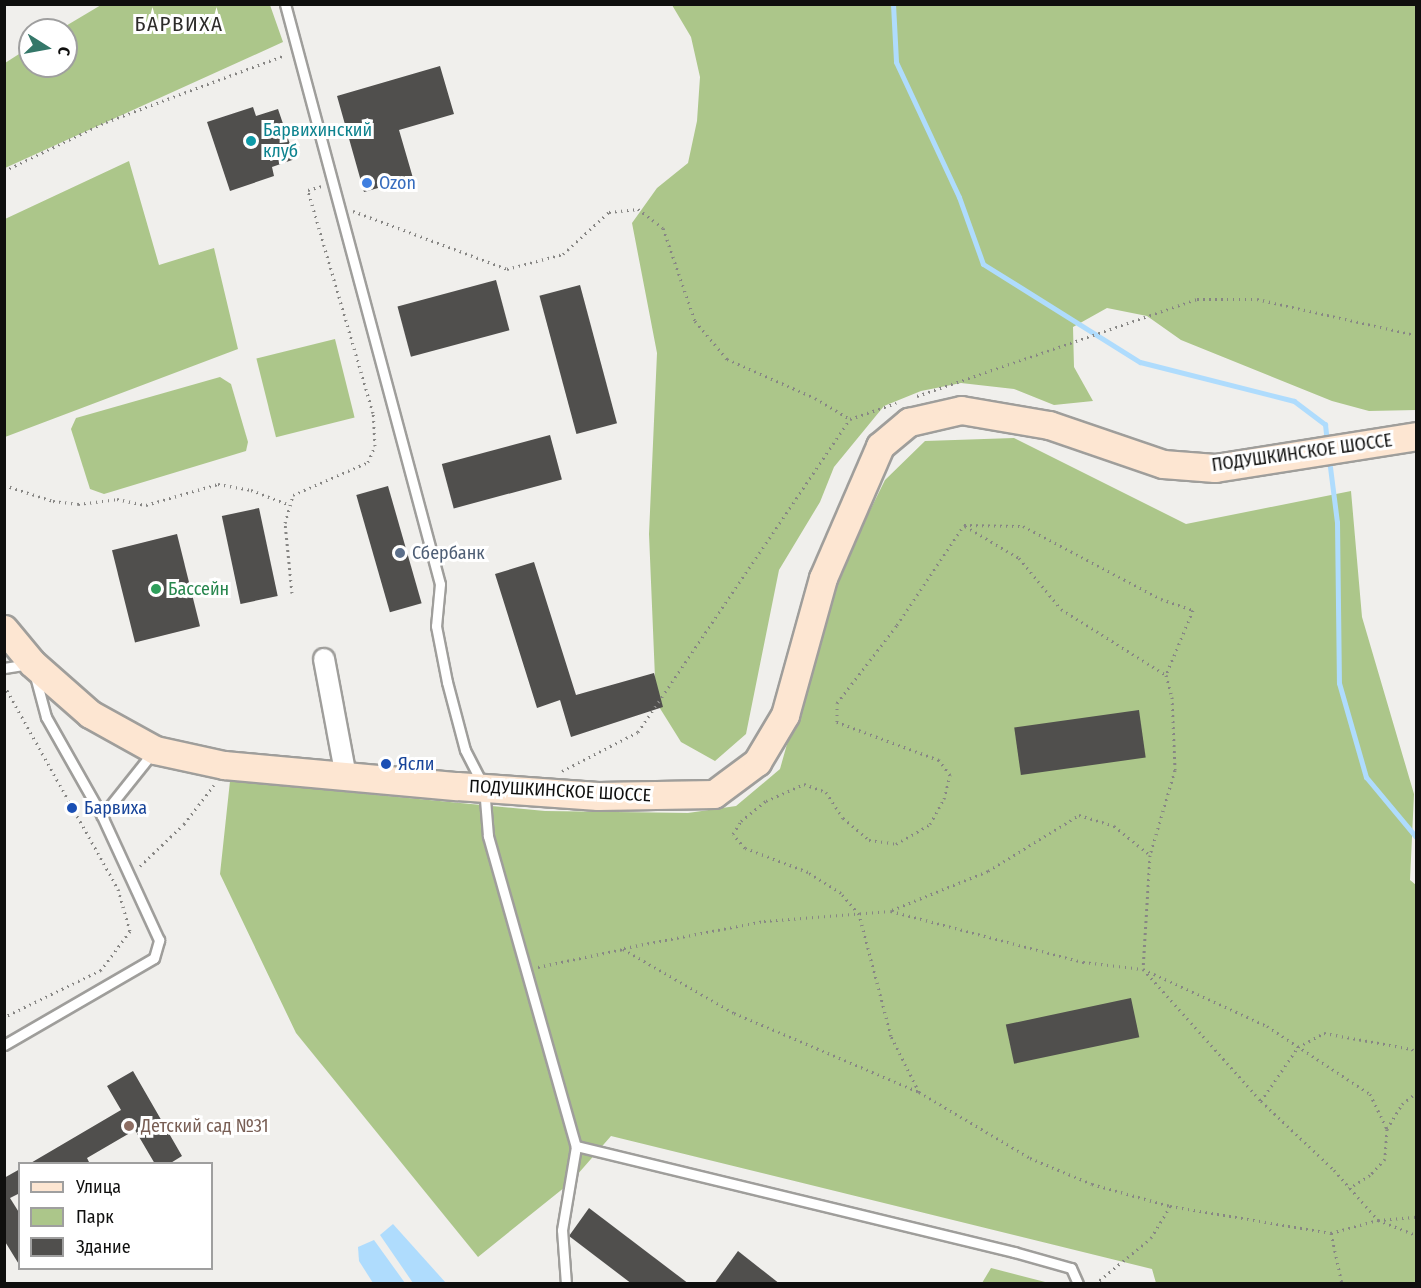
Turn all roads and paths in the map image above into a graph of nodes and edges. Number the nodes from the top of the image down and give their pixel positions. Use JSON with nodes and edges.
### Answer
{"nodes":[{"id":1,"x":285,"y":4,"type":"edge"},
{"id":2,"x":297,"y":51,"type":"junction"},
{"id":3,"x":4,"y":171,"type":"edge"},
{"id":4,"x":332,"y":184,"type":"junction"},
{"id":5,"x":338,"y":205,"type":"junction"},
{"id":6,"x":1416,"y":335,"type":"edge"},
{"id":7,"x":915,"y":397,"type":"dead end"},
{"id":8,"x":904,"y":400,"type":"dead end"},
{"id":9,"x":850,"y":419,"type":"junction"},
{"id":10,"x":1416,"y":436,"type":"edge"},
{"id":11,"x":4,"y":485,"type":"edge"},
{"id":12,"x":290,"y":505,"type":"junction"},
{"id":13,"x":964,"y":525,"type":"junction"},
{"id":14,"x":292,"y":593,"type":"dead end"},
{"id":15,"x":4,"y":629,"type":"edge"},
{"id":16,"x":324,"y":658,"type":"dead end"},
{"id":17,"x":32,"y":663,"type":"junction"},
{"id":18,"x":4,"y":668,"type":"edge"},
{"id":19,"x":1166,"y":675,"type":"junction"},
{"id":20,"x":4,"y":685,"type":"edge"},
{"id":21,"x":155,"y":750,"type":"junction"},
{"id":22,"x":224,"y":765,"type":"junction"},
{"id":23,"x":558,"y":773,"type":"dead end"},
{"id":24,"x":346,"y":776,"type":"junction"},
{"id":25,"x":483,"y":787,"type":"junction"},
{"id":26,"x":102,"y":816,"type":"junction"},
{"id":27,"x":1150,"y":855,"type":"junction"},
{"id":28,"x":130,"y":876,"type":"junction"},
{"id":29,"x":118,"y":889,"type":"junction"},
{"id":30,"x":891,"y":911,"type":"junction"},
{"id":31,"x":859,"y":914,"type":"junction"},
{"id":32,"x":623,"y":949,"type":"junction"},
{"id":33,"x":528,"y":969,"type":"junction"},
{"id":34,"x":1143,"y":969,"type":"junction"},
{"id":35,"x":4,"y":1017,"type":"edge"},
{"id":36,"x":4,"y":1045,"type":"edge"},
{"id":37,"x":1298,"y":1047,"type":"junction"},
{"id":38,"x":1416,"y":1054,"type":"edge"},
{"id":39,"x":919,"y":1092,"type":"junction"},
{"id":40,"x":1416,"y":1093,"type":"edge"},
{"id":41,"x":1261,"y":1101,"type":"junction"},
{"id":42,"x":1387,"y":1129,"type":"junction"},
{"id":43,"x":576,"y":1146,"type":"junction"},
{"id":44,"x":1349,"y":1188,"type":"junction"},
{"id":45,"x":1170,"y":1206,"type":"junction"},
{"id":46,"x":1416,"y":1216,"type":"edge"},
{"id":47,"x":1378,"y":1221,"type":"junction"},
{"id":48,"x":1331,"y":1233,"type":"junction"},
{"id":49,"x":1416,"y":1235,"type":"edge"},
{"id":50,"x":567,"y":1280,"type":"edge"},
{"id":51,"x":576,"y":1284,"type":"edge"},
{"id":52,"x":1078,"y":1284,"type":"edge"},
{"id":53,"x":1095,"y":1284,"type":"edge"},
{"id":54,"x":1342,"y":1284,"type":"edge"}],
"edges":[{"from":1,"to":2,"type":"lane"},
{"from":2,"to":3,"type":"path"},
{"from":2,"to":4,"type":"lane"},
{"from":4,"to":5,"type":"lane"},
{"from":4,"to":12,"type":"path"},
{"from":5,"to":9,"type":"path"},
{"from":5,"to":25,"type":"lane"},
{"from":6,"to":7,"type":"path"},
{"from":8,"to":9,"type":"path"},
{"from":9,"to":23,"type":"path"},
{"from":10,"to":25,"type":"main road","name":"ПОДУШКИНСКОЕ ШОССЕ"},
{"from":11,"to":12,"type":"path"},
{"from":12,"to":14,"type":"path"},
{"from":13,"to":19,"type":"path"},
{"from":13,"to":19,"type":"path"},
{"from":13,"to":31,"type":"path"},
{"from":15,"to":17,"type":"main road","name":"ПОДУШКИНСКОЕ ШОССЕ"},
{"from":16,"to":24,"type":"street"},
{"from":17,"to":18,"type":"lane"},
{"from":17,"to":21,"type":"main road","name":"ПОДУШКИНСКОЕ ШОССЕ"},
{"from":17,"to":26,"type":"lane"},
{"from":19,"to":27,"type":"path"},
{"from":20,"to":29,"type":"path"},
{"from":21,"to":22,"type":"main road","name":"ПОДУШКИНСКОЕ ШОССЕ"},
{"from":21,"to":26,"type":"lane"},
{"from":22,"to":24,"type":"main road","name":"ПОДУШКИНСКОЕ ШОССЕ"},
{"from":22,"to":28,"type":"path"},
{"from":24,"to":25,"type":"main road","name":"ПОДУШКИНСКОЕ ШОССЕ"},
{"from":25,"to":33,"type":"lane"},
{"from":26,"to":28,"type":"lane"},
{"from":27,"to":30,"type":"path"},
{"from":27,"to":34,"type":"path"},
{"from":28,"to":29,"type":"path"},
{"from":28,"to":36,"type":"lane"},
{"from":29,"to":35,"type":"path"},
{"from":30,"to":31,"type":"path"},
{"from":30,"to":34,"type":"path"},
{"from":31,"to":32,"type":"path"},
{"from":31,"to":39,"type":"path"},
{"from":32,"to":33,"type":"path"},
{"from":32,"to":39,"type":"path"},
{"from":33,"to":43,"type":"lane"},
{"from":34,"to":37,"type":"path"},
{"from":34,"to":41,"type":"path"},
{"from":37,"to":38,"type":"path"},
{"from":37,"to":41,"type":"path"},
{"from":37,"to":42,"type":"path"},
{"from":39,"to":45,"type":"path"},
{"from":40,"to":42,"type":"path"},
{"from":41,"to":44,"type":"path"},
{"from":42,"to":44,"type":"path"},
{"from":43,"to":50,"type":"lane"},
{"from":43,"to":52,"type":"lane"},
{"from":44,"to":47,"type":"path"},
{"from":45,"to":48,"type":"path"},
{"from":45,"to":53,"type":"path"},
{"from":46,"to":47,"type":"path"},
{"from":47,"to":48,"type":"path"},
{"from":47,"to":49,"type":"path"},
{"from":48,"to":54,"type":"path"},
{"from":50,"to":51,"type":"lane"}]}
